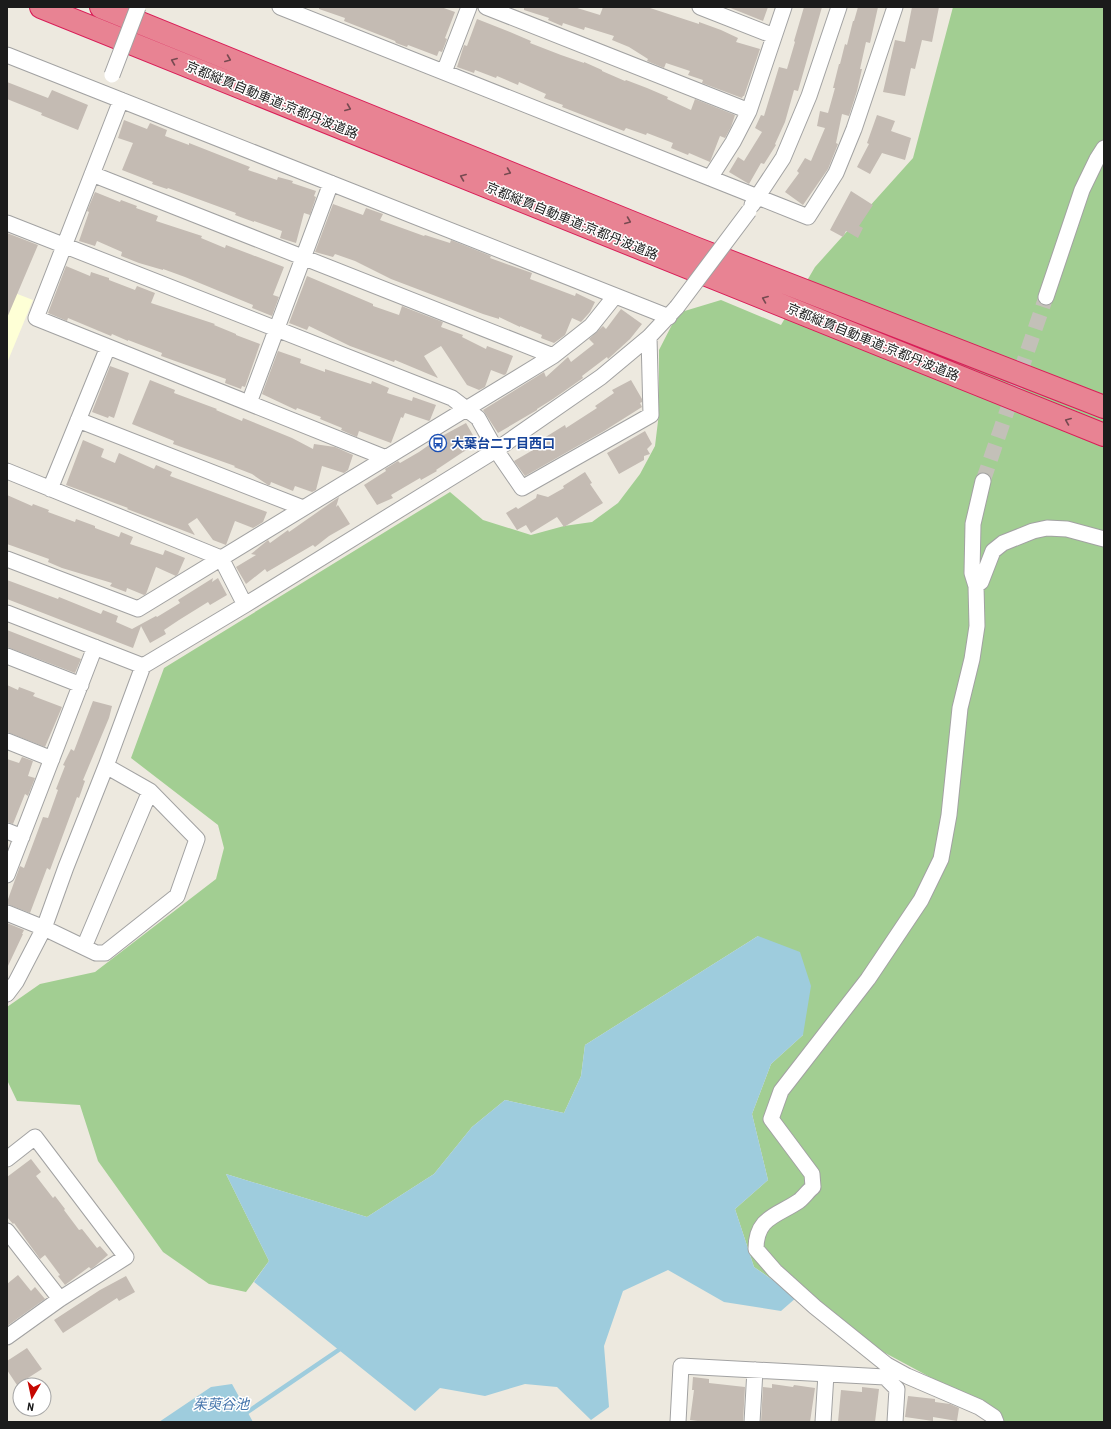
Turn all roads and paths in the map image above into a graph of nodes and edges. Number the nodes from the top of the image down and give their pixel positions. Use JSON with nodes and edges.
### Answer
{"nodes":[{"id":1,"x":41,"y":7,"type":"edge"},
{"id":2,"x":101,"y":7,"type":"edge"},
{"id":3,"x":138,"y":7,"type":"edge"},
{"id":4,"x":280,"y":7,"type":"edge"},
{"id":5,"x":469,"y":7,"type":"edge"},
{"id":6,"x":486,"y":7,"type":"edge"},
{"id":7,"x":700,"y":7,"type":"edge"},
{"id":8,"x":784,"y":7,"type":"edge"},
{"id":9,"x":839,"y":7,"type":"edge"},
{"id":10,"x":894,"y":7,"type":"edge"},
{"id":11,"x":774,"y":36,"type":"junction"},
{"id":12,"x":7,"y":54,"type":"edge"},
{"id":13,"x":444,"y":72,"type":"junction"},
{"id":14,"x":104,"y":93,"type":"junction"},
{"id":15,"x":121,"y":100,"type":"junction"},
{"id":16,"x":749,"y":111,"type":"junction"},
{"id":17,"x":1104,"y":148,"type":"edge"},
{"id":18,"x":92,"y":174,"type":"junction"},
{"id":19,"x":710,"y":178,"type":"junction"},
{"id":20,"x":332,"y":183,"type":"junction"},
{"id":21,"x":758,"y":197,"type":"junction"},
{"id":22,"x":7,"y":223,"type":"edge"},
{"id":23,"x":64,"y":246,"type":"junction"},
{"id":24,"x":304,"y":258,"type":"junction"},
{"id":25,"x":615,"y":296,"type":"junction"},
{"id":26,"x":1046,"y":297,"type":"tunnel mouth"},
{"id":27,"x":673,"y":312,"type":"junction"},
{"id":28,"x":276,"y":329,"type":"junction"},
{"id":29,"x":649,"y":337,"type":"junction"},
{"id":30,"x":108,"y":347,"type":"junction"},
{"id":31,"x":553,"y":356,"type":"junction"},
{"id":32,"x":248,"y":403,"type":"junction"},
{"id":33,"x":1104,"y":407,"type":"edge"},
{"id":34,"x":466,"y":408,"type":"junction"},
{"id":35,"x":78,"y":420,"type":"junction"},
{"id":36,"x":1104,"y":435,"type":"edge"},
{"id":37,"x":496,"y":450,"type":"junction"},
{"id":38,"x":386,"y":458,"type":"junction"},
{"id":39,"x":7,"y":471,"type":"edge"},
{"id":40,"x":983,"y":481,"type":"tunnel mouth"},
{"id":41,"x":50,"y":489,"type":"junction"},
{"id":42,"x":303,"y":508,"type":"junction"},
{"id":43,"x":1104,"y":539,"type":"edge"},
{"id":44,"x":7,"y":558,"type":"edge"},
{"id":45,"x":222,"y":558,"type":"junction"},
{"id":46,"x":976,"y":586,"type":"junction"},
{"id":47,"x":245,"y":605,"type":"junction"},
{"id":48,"x":7,"y":612,"type":"edge"},
{"id":49,"x":95,"y":647,"type":"junction"},
{"id":50,"x":7,"y":656,"type":"edge"},
{"id":51,"x":143,"y":666,"type":"junction"},
{"id":52,"x":80,"y":685,"type":"junction"},
{"id":53,"x":7,"y":742,"type":"edge"},
{"id":54,"x":52,"y":759,"type":"junction"},
{"id":55,"x":106,"y":766,"type":"junction"},
{"id":56,"x":150,"y":791,"type":"junction"},
{"id":57,"x":7,"y":831,"type":"edge"},
{"id":58,"x":22,"y":837,"type":"junction"},
{"id":59,"x":7,"y":875,"type":"edge"},
{"id":60,"x":7,"y":913,"type":"edge"},
{"id":61,"x":44,"y":928,"type":"junction"},
{"id":62,"x":84,"y":947,"type":"junction"},
{"id":63,"x":7,"y":994,"type":"edge"},
{"id":64,"x":7,"y":1159,"type":"edge"},
{"id":65,"x":7,"y":1230,"type":"edge"},
{"id":66,"x":60,"y":1298,"type":"junction"},
{"id":67,"x":7,"y":1337,"type":"edge"},
{"id":68,"x":755,"y":1370,"type":"junction"},
{"id":69,"x":826,"y":1374,"type":"junction"},
{"id":70,"x":678,"y":1422,"type":"edge"},
{"id":71,"x":752,"y":1422,"type":"edge"},
{"id":72,"x":823,"y":1422,"type":"edge"},
{"id":73,"x":895,"y":1422,"type":"edge"},
{"id":74,"x":996,"y":1422,"type":"edge"}],
"edges":[{"from":36,"to":1,"type":"highway","name":"京都縦貫自動車道;京都丹波道路","one_way":true},
{"from":2,"to":33,"type":"highway","name":"京都縦貫自動車道;京都丹波道路","one_way":true},
{"from":3,"to":14,"type":"street","bridge":true},
{"from":4,"to":13,"type":"street"},
{"from":5,"to":13,"type":"street"},
{"from":6,"to":16,"type":"street"},
{"from":7,"to":11,"type":"street"},
{"from":8,"to":11,"type":"street"},
{"from":9,"to":21,"type":"street"},
{"from":10,"to":21,"type":"street"},
{"from":11,"to":16,"type":"street"},
{"from":12,"to":14,"type":"street"},
{"from":13,"to":19,"type":"street"},
{"from":14,"to":15,"type":"street"},
{"from":15,"to":18,"type":"street"},
{"from":15,"to":20,"type":"street"},
{"from":16,"to":19,"type":"street"},
{"from":17,"to":26,"type":"street"},
{"from":18,"to":23,"type":"street"},
{"from":18,"to":24,"type":"street"},
{"from":19,"to":21,"type":"street"},
{"from":20,"to":24,"type":"street"},
{"from":20,"to":25,"type":"street"},
{"from":21,"to":27,"type":"street","bridge":true},
{"from":22,"to":23,"type":"street"},
{"from":23,"to":28,"type":"street"},
{"from":23,"to":30,"type":"street"},
{"from":24,"to":28,"type":"street"},
{"from":24,"to":31,"type":"street"},
{"from":25,"to":27,"type":"street"},
{"from":25,"to":31,"type":"street"},
{"from":27,"to":29,"type":"street"},
{"from":28,"to":32,"type":"street"},
{"from":28,"to":34,"type":"street"},
{"from":29,"to":37,"type":"street"},
{"from":29,"to":37,"type":"street"},
{"from":30,"to":32,"type":"street"},
{"from":30,"to":35,"type":"street"},
{"from":31,"to":34,"type":"street"},
{"from":32,"to":38,"type":"street"},
{"from":34,"to":37,"type":"street"},
{"from":34,"to":38,"type":"street"},
{"from":35,"to":41,"type":"street"},
{"from":35,"to":42,"type":"street"},
{"from":37,"to":47,"type":"street"},
{"from":38,"to":42,"type":"street"},
{"from":39,"to":41,"type":"street"},
{"from":40,"to":46,"type":"street"},
{"from":41,"to":45,"type":"street"},
{"from":42,"to":45,"type":"street"},
{"from":43,"to":46,"type":"street"},
{"from":44,"to":45,"type":"street"},
{"from":45,"to":47,"type":"street"},
{"from":46,"to":74,"type":"street"},
{"from":47,"to":51,"type":"street"},
{"from":48,"to":49,"type":"street"},
{"from":49,"to":51,"type":"street"},
{"from":49,"to":52,"type":"street"},
{"from":50,"to":52,"type":"street"},
{"from":51,"to":55,"type":"street"},
{"from":52,"to":54,"type":"street"},
{"from":53,"to":54,"type":"street"},
{"from":54,"to":58,"type":"street"},
{"from":55,"to":56,"type":"street"},
{"from":55,"to":61,"type":"street"},
{"from":56,"to":62,"type":"street"},
{"from":56,"to":62,"type":"street"},
{"from":57,"to":58,"type":"street"},
{"from":58,"to":59,"type":"street"},
{"from":60,"to":61,"type":"street"},
{"from":61,"to":62,"type":"street"},
{"from":61,"to":63,"type":"street"},
{"from":64,"to":66,"type":"street"},
{"from":65,"to":66,"type":"street"},
{"from":66,"to":67,"type":"street"},
{"from":68,"to":69,"type":"street"},
{"from":68,"to":70,"type":"street"},
{"from":68,"to":71,"type":"street"},
{"from":69,"to":72,"type":"street"},
{"from":69,"to":73,"type":"street"}]}
